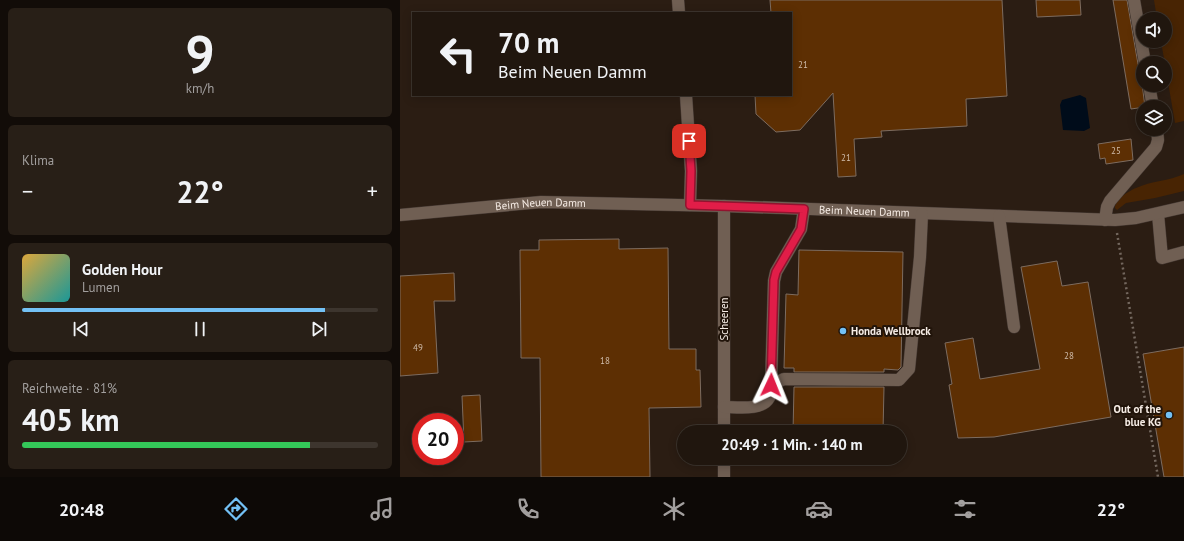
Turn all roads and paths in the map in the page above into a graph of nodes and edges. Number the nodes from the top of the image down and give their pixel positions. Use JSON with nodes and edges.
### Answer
{"nodes":[{"id":1,"x":678,"y":0,"type":"edge"},
{"id":2,"x":1134,"y":0,"type":"edge"},
{"id":3,"x":679,"y":12,"type":"edge"},
{"id":4,"x":1144,"y":56,"type":"edge"},
{"id":5,"x":686,"y":96,"type":"edge"},
{"id":6,"x":1157,"y":136,"type":"edge"},
{"id":7,"x":690,"y":205,"type":"junction"},
{"id":8,"x":724,"y":206,"type":"junction"},
{"id":9,"x":1184,"y":207,"type":"edge"},
{"id":10,"x":804,"y":209,"type":"junction"},
{"id":11,"x":922,"y":214,"type":"junction"},
{"id":12,"x":1158,"y":214,"type":"junction"},
{"id":13,"x":400,"y":215,"type":"edge"},
{"id":14,"x":999,"y":216,"type":"junction"},
{"id":15,"x":1110,"y":220,"type":"junction"},
{"id":16,"x":1184,"y":252,"type":"edge"},
{"id":17,"x":1014,"y":327,"type":"dead end"},
{"id":18,"x":771,"y":385,"type":"junction"},
{"id":19,"x":724,"y":407,"type":"junction"},
{"id":20,"x":724,"y":425,"type":"edge"},
{"id":21,"x":724,"y":465,"type":"edge"},
{"id":22,"x":724,"y":477,"type":"edge"},
{"id":23,"x":1158,"y":477,"type":"edge"}],
"edges":[{"from":1,"to":3,"type":"street"},
{"from":2,"to":4,"type":"street"},
{"from":5,"to":7,"type":"street"},
{"from":6,"to":15,"type":"street"},
{"from":7,"to":8,"type":"street","name":"Beim Neuen Damm"},
{"from":7,"to":13,"type":"street","name":"Beim Neuen Damm"},
{"from":8,"to":10,"type":"street","name":"Beim Neuen Damm"},
{"from":8,"to":19,"type":"street","name":"Scheeren"},
{"from":9,"to":12,"type":"street","name":"Beim Neuen Damm"},
{"from":10,"to":11,"type":"street","name":"Beim Neuen Damm"},
{"from":10,"to":18,"type":"street"},
{"from":11,"to":14,"type":"street","name":"Beim Neuen Damm"},
{"from":11,"to":18,"type":"street"},
{"from":12,"to":15,"type":"street","name":"Beim Neuen Damm"},
{"from":12,"to":16,"type":"street"},
{"from":14,"to":15,"type":"street","name":"Beim Neuen Damm"},
{"from":14,"to":17,"type":"street"},
{"from":15,"to":23,"type":"path"},
{"from":18,"to":19,"type":"street"},
{"from":19,"to":20,"type":"street","name":"Scheeren"},
{"from":21,"to":22,"type":"street"}]}
